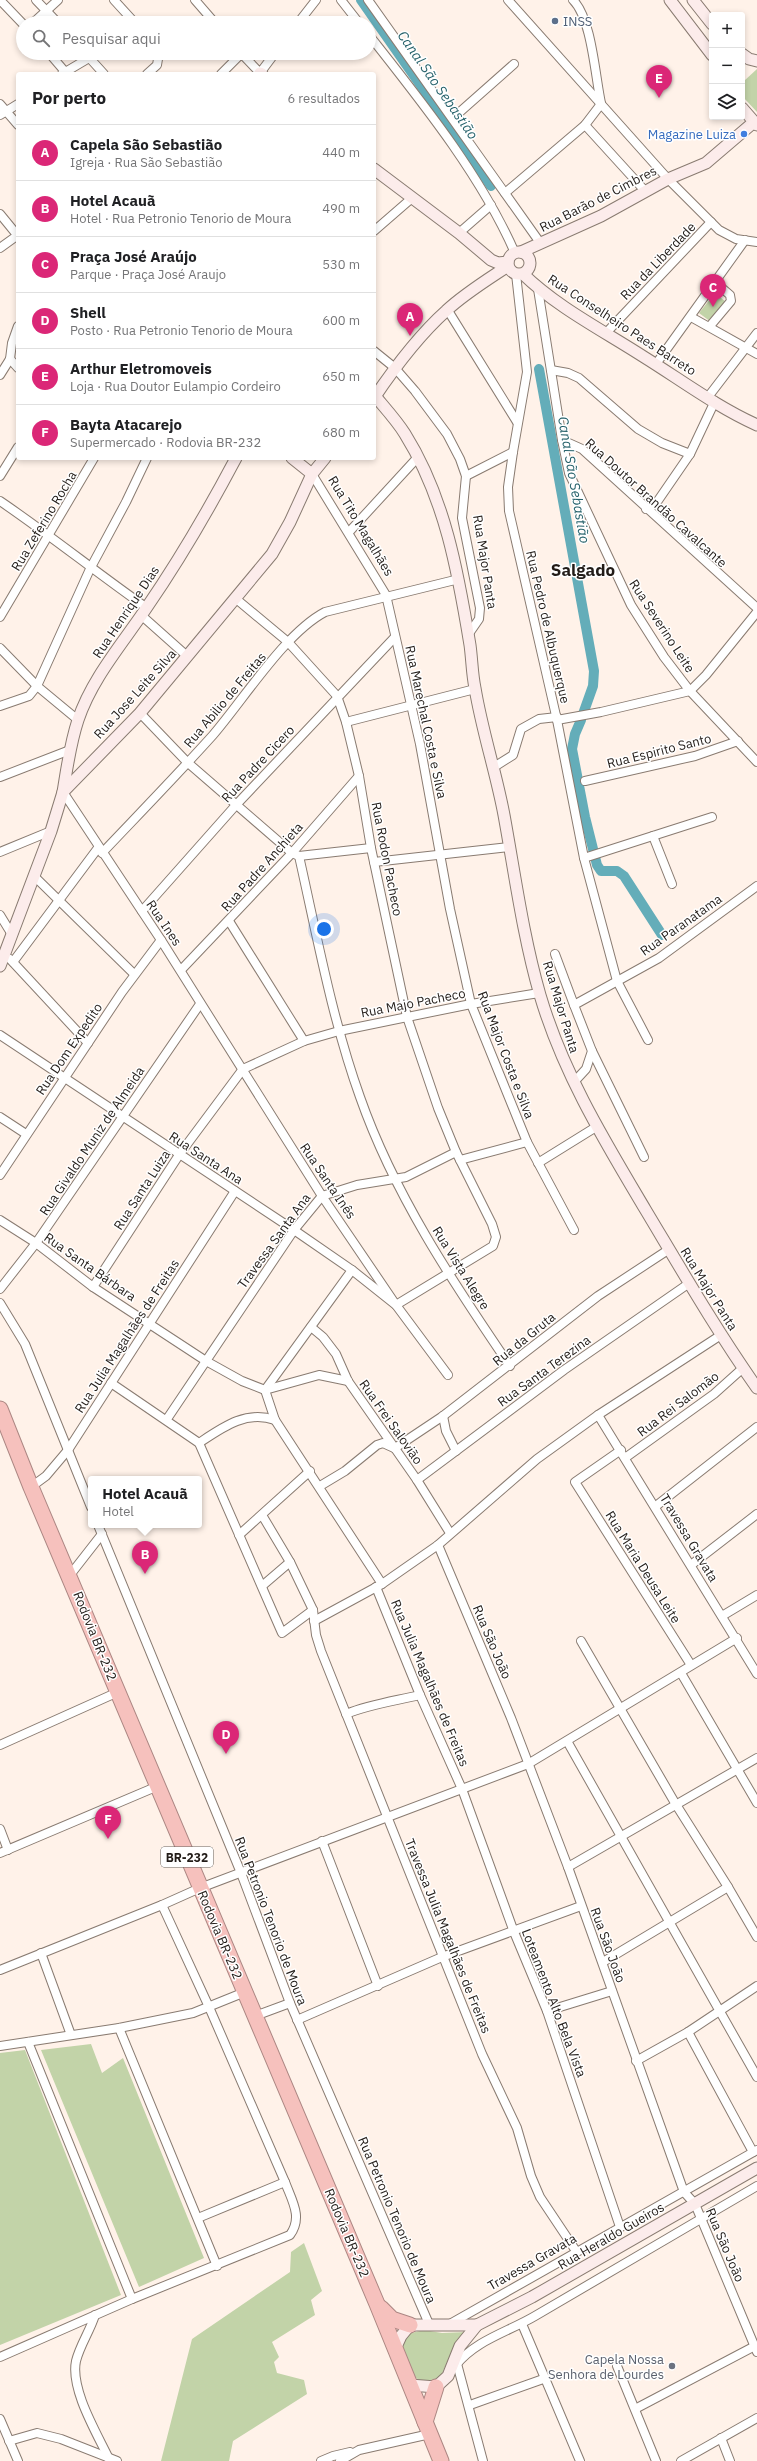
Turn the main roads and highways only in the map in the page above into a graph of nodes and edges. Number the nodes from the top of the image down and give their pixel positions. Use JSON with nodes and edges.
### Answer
{"nodes":[{"id":1,"x":670,"y":0,"type":"edge"},
{"id":2,"x":692,"y":0,"type":"edge"},
{"id":3,"x":709,"y":20,"type":"edge"},
{"id":4,"x":709,"y":51,"type":"edge"},
{"id":5,"x":745,"y":111,"type":"edge"},
{"id":6,"x":756,"y":123,"type":"edge"},
{"id":7,"x":376,"y":171,"type":"edge"},
{"id":8,"x":541,"y":244,"type":"junction"},
{"id":9,"x":518,"y":252,"type":"junction"},
{"id":10,"x":530,"y":261,"type":"junction"},
{"id":11,"x":508,"y":264,"type":"junction"},
{"id":12,"x":520,"y":274,"type":"junction"},
{"id":13,"x":376,"y":393,"type":"edge"},
{"id":14,"x":376,"y":398,"type":"edge"},
{"id":15,"x":757,"y":425,"type":"edge"},
{"id":16,"x":235,"y":460,"type":"edge"},
{"id":17,"x":294,"y":460,"type":"edge"},
{"id":18,"x":324,"y":460,"type":"edge"},
{"id":19,"x":312,"y":474,"type":"junction"},
{"id":20,"x":63,"y":792,"type":"junction"},
{"id":21,"x":0,"y":966,"type":"edge"},
{"id":22,"x":757,"y":1388,"type":"edge"},
{"id":23,"x":0,"y":1409,"type":"edge"},
{"id":24,"x":757,"y":2168,"type":"edge"},
{"id":25,"x":377,"y":2304,"type":"junction"},
{"id":26,"x":410,"y":2325,"type":"junction"},
{"id":27,"x":477,"y":2325,"type":"junction"},
{"id":28,"x":395,"y":2349,"type":"junction"},
{"id":29,"x":410,"y":2385,"type":"junction"},
{"id":30,"x":436,"y":2387,"type":"junction"},
{"id":31,"x":428,"y":2428,"type":"junction"},
{"id":32,"x":441,"y":2461,"type":"edge"}],
"edges":[{"from":1,"to":4,"type":"main road"},
{"from":2,"to":3,"type":"main road"},
{"from":5,"to":6,"type":"main road"},
{"from":6,"to":8,"type":"main road","name":"Rua Barão de Cimbres"},
{"from":7,"to":11,"type":"main road"},
{"from":8,"to":9,"type":"main road","name":"Rua Barão de Cimbres"},
{"from":8,"to":10,"type":"main road","name":"Rua Barão de Cimbres"},
{"from":9,"to":10,"type":"main road"},
{"from":9,"to":11,"type":"main road"},
{"from":10,"to":12,"type":"main road"},
{"from":11,"to":12,"type":"main road"},
{"from":11,"to":13,"type":"main road"},
{"from":12,"to":15,"type":"main road","name":"Rua Conselheiro Paes Barreto"},
{"from":14,"to":22,"type":"main road","name":"Rua Major Panta"},
{"from":16,"to":20,"type":"main road","name":"Rua Henrique Dias"},
{"from":17,"to":19,"type":"main road","name":"Rua Tito Magalhães"},
{"from":18,"to":19,"type":"main road","name":"Rua Jose Leite Silva"},
{"from":19,"to":20,"type":"main road","name":"Rua Jose Leite Silva"},
{"from":20,"to":21,"type":"main road","name":"Rua Jose Leite Silva"},
{"from":23,"to":25,"type":"highway","name":"Rodovia BR-232","number":"BR-232"},
{"from":24,"to":27,"type":"main road","name":"Rua Heraldo Gueiros"},
{"from":25,"to":26,"type":"highway"},
{"from":25,"to":28,"type":"highway","name":"Rodovia BR-232","number":"BR-232"},
{"from":26,"to":27,"type":"main road","name":"Rua Heraldo Gueiros"},
{"from":26,"to":28,"type":"main road"},
{"from":27,"to":30,"type":"main road","name":"Rua Heraldo Gueiros"},
{"from":28,"to":29,"type":"highway","name":"Rodovia BR-232","number":"BR-232"},
{"from":29,"to":30,"type":"main road"},
{"from":29,"to":31,"type":"highway","name":"Rodovia BR-232","number":"BR-232"},
{"from":30,"to":31,"type":"highway"},
{"from":31,"to":32,"type":"highway","name":"Rodovia BR-232","number":"BR-232"}]}
